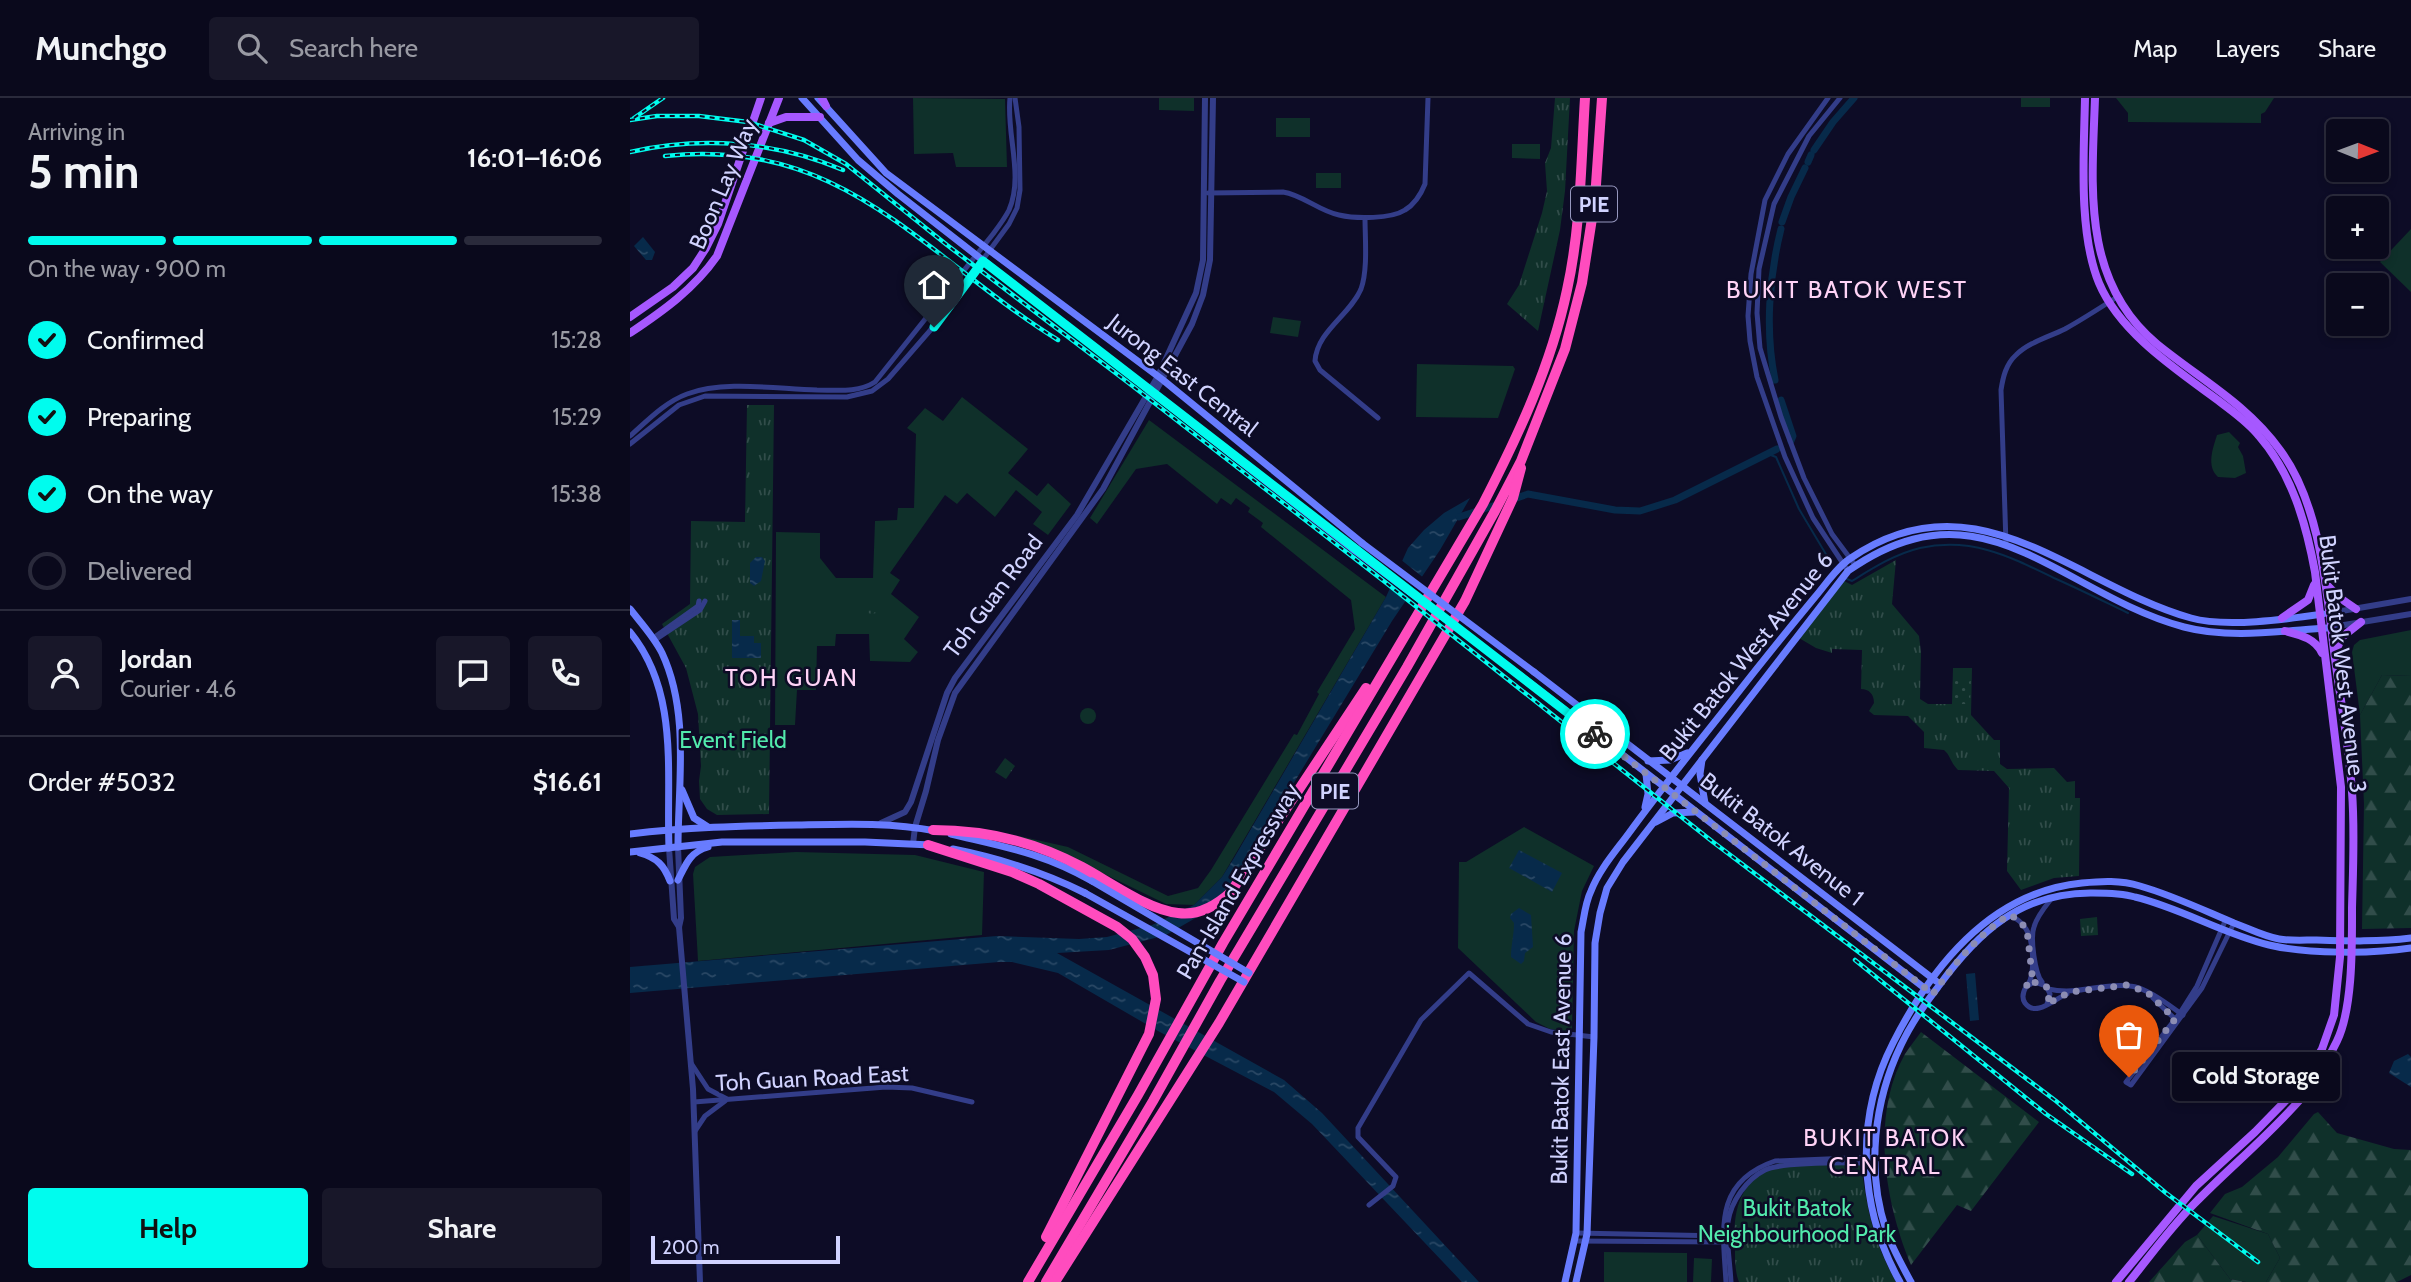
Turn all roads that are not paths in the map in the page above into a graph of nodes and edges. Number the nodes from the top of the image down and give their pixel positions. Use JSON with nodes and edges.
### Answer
{"nodes":[{"id":1,"x":758,"y":98,"type":"edge"},
{"id":2,"x":779,"y":98,"type":"edge"},
{"id":3,"x":802,"y":98,"type":"edge"},
{"id":4,"x":1012,"y":98,"type":"edge"},
{"id":5,"x":1205,"y":98,"type":"edge"},
{"id":6,"x":1213,"y":98,"type":"edge"},
{"id":7,"x":1428,"y":98,"type":"edge"},
{"id":8,"x":1585,"y":98,"type":"edge"},
{"id":9,"x":1604,"y":98,"type":"edge"},
{"id":10,"x":1828,"y":98,"type":"edge"},
{"id":11,"x":1840,"y":98,"type":"edge"},
{"id":12,"x":2085,"y":98,"type":"edge"},
{"id":13,"x":2095,"y":98,"type":"edge"},
{"id":14,"x":822,"y":101,"type":"edge"},
{"id":15,"x":820,"y":117,"type":"junction"},
{"id":16,"x":769,"y":123,"type":"junction"},
{"id":17,"x":1205,"y":193,"type":"junction"},
{"id":18,"x":1213,"y":193,"type":"junction"},
{"id":19,"x":1365,"y":218,"type":"junction"},
{"id":20,"x":987,"y":249,"type":"junction"},
{"id":21,"x":975,"y":255,"type":"junction"},
{"id":22,"x":983,"y":261,"type":"junction"},
{"id":23,"x":2113,"y":300,"type":"junction"},
{"id":24,"x":630,"y":317,"type":"edge"},
{"id":25,"x":630,"y":332,"type":"edge"},
{"id":26,"x":1161,"y":378,"type":"junction"},
{"id":27,"x":1154,"y":392,"type":"junction"},
{"id":28,"x":1378,"y":418,"type":"dead end"},
{"id":29,"x":630,"y":436,"type":"edge"},
{"id":30,"x":630,"y":444,"type":"edge"},
{"id":31,"x":1508,"y":500,"type":"junction"},
{"id":32,"x":2006,"y":539,"type":"junction"},
{"id":33,"x":1853,"y":562,"type":"junction"},
{"id":34,"x":1845,"y":567,"type":"junction"},
{"id":35,"x":2315,"y":572,"type":"junction"},
{"id":36,"x":2326,"y":584,"type":"junction"},
{"id":37,"x":2411,"y":599,"type":"edge"},
{"id":38,"x":702,"y":601,"type":"dead end"},
{"id":39,"x":630,"y":609,"type":"edge"},
{"id":40,"x":2356,"y":609,"type":"junction"},
{"id":41,"x":2330,"y":613,"type":"junction"},
{"id":42,"x":2411,"y":614,"type":"edge"},
{"id":43,"x":2320,"y":615,"type":"junction"},
{"id":44,"x":2282,"y":618,"type":"junction"},
{"id":45,"x":2361,"y":622,"type":"junction"},
{"id":46,"x":2332,"y":627,"type":"junction"},
{"id":47,"x":2321,"y":628,"type":"junction"},
{"id":48,"x":2285,"y":631,"type":"junction"},
{"id":49,"x":630,"y":632,"type":"edge"},
{"id":50,"x":654,"y":639,"type":"junction"},
{"id":51,"x":1399,"y":642,"type":"junction"},
{"id":52,"x":2335,"y":654,"type":"junction"},
{"id":53,"x":2325,"y":663,"type":"junction"},
{"id":54,"x":1534,"y":672,"type":"joint"},
{"id":55,"x":1526,"y":680,"type":"joint"},
{"id":56,"x":678,"y":718,"type":"junction"},
{"id":57,"x":666,"y":721,"type":"junction"},
{"id":58,"x":1690,"y":751,"type":"junction"},
{"id":59,"x":1703,"y":756,"type":"junction"},
{"id":60,"x":1648,"y":761,"type":"junction"},
{"id":61,"x":1645,"y":774,"type":"junction"},
{"id":62,"x":1671,"y":778,"type":"junction"},
{"id":63,"x":680,"y":782,"type":"junction"},
{"id":64,"x":1682,"y":786,"type":"junction"},
{"id":65,"x":1664,"y":788,"type":"junction"},
{"id":66,"x":1674,"y":796,"type":"junction"},
{"id":67,"x":1705,"y":804,"type":"junction"},
{"id":68,"x":1644,"y":813,"type":"junction"},
{"id":69,"x":1696,"y":813,"type":"junction"},
{"id":70,"x":880,"y":824,"type":"junction"},
{"id":71,"x":708,"y":827,"type":"junction"},
{"id":72,"x":915,"y":827,"type":"junction"},
{"id":73,"x":1650,"y":827,"type":"junction"},
{"id":74,"x":678,"y":829,"type":"junction"},
{"id":75,"x":668,"y":830,"type":"junction"},
{"id":76,"x":933,"y":830,"type":"junction"},
{"id":77,"x":630,"y":834,"type":"edge"},
{"id":78,"x":722,"y":842,"type":"junction"},
{"id":79,"x":913,"y":844,"type":"junction"},
{"id":80,"x":928,"y":845,"type":"junction"},
{"id":81,"x":678,"y":847,"type":"junction"},
{"id":82,"x":669,"y":848,"type":"junction"},
{"id":83,"x":632,"y":852,"type":"edge"},
{"id":84,"x":674,"y":881,"type":"junction"},
{"id":85,"x":2054,"y":896,"type":"junction"},
{"id":86,"x":2009,"y":915,"type":"junction"},
{"id":87,"x":2225,"y":919,"type":"junction"},
{"id":88,"x":2234,"y":923,"type":"junction"},
{"id":89,"x":2226,"y":929,"type":"junction"},
{"id":90,"x":2411,"y":938,"type":"edge"},
{"id":91,"x":2340,"y":941,"type":"junction"},
{"id":92,"x":2352,"y":941,"type":"junction"},
{"id":93,"x":2411,"y":948,"type":"edge"},
{"id":94,"x":2340,"y":951,"type":"junction"},
{"id":95,"x":2351,"y":951,"type":"junction"},
{"id":96,"x":1246,"y":977,"type":"junction"},
{"id":97,"x":1933,"y":978,"type":"junction"},
{"id":98,"x":1940,"y":984,"type":"junction"},
{"id":99,"x":2026,"y":987,"type":"junction"},
{"id":100,"x":2047,"y":987,"type":"junction"},
{"id":101,"x":1925,"y":988,"type":"junction"},
{"id":102,"x":2070,"y":992,"type":"junction"},
{"id":103,"x":1933,"y":994,"type":"junction"},
{"id":104,"x":2152,"y":996,"type":"junction"},
{"id":105,"x":2047,"y":1004,"type":"junction"},
{"id":106,"x":2182,"y":1015,"type":"junction"},
{"id":107,"x":2177,"y":1021,"type":"junction"},
{"id":108,"x":1579,"y":1036,"type":"junction"},
{"id":109,"x":1594,"y":1037,"type":"junction"},
{"id":110,"x":691,"y":1063,"type":"junction"},
{"id":111,"x":2128,"y":1083,"type":"dead end"},
{"id":112,"x":728,"y":1099,"type":"junction"},
{"id":113,"x":694,"y":1102,"type":"junction"},
{"id":114,"x":972,"y":1102,"type":"dead end"},
{"id":115,"x":695,"y":1131,"type":"junction"},
{"id":116,"x":1870,"y":1160,"type":"junction"},
{"id":117,"x":1369,"y":1205,"type":"dead end"},
{"id":118,"x":1576,"y":1237,"type":"junction"},
{"id":119,"x":1587,"y":1238,"type":"junction"},
{"id":120,"x":1725,"y":1239,"type":"junction"},
{"id":121,"x":1045,"y":1252,"type":"junction"},
{"id":122,"x":700,"y":1282,"type":"edge"},
{"id":123,"x":1028,"y":1282,"type":"edge"},
{"id":124,"x":1046,"y":1282,"type":"edge"},
{"id":125,"x":1055,"y":1282,"type":"edge"},
{"id":126,"x":1565,"y":1282,"type":"edge"},
{"id":127,"x":1576,"y":1282,"type":"edge"},
{"id":128,"x":1729,"y":1282,"type":"edge"},
{"id":129,"x":1900,"y":1282,"type":"edge"},
{"id":130,"x":1911,"y":1282,"type":"edge"},
{"id":131,"x":2116,"y":1282,"type":"edge"},
{"id":132,"x":2129,"y":1282,"type":"edge"}],
"edges":[{"from":1,"to":24,"type":"main road","name":"Boon Lay Way"},
{"from":2,"to":16,"type":"main road","name":"Boon Lay Way"},
{"from":3,"to":15,"type":"main road","name":"Jurong East Central"},
{"from":4,"to":20,"type":"street"},
{"from":5,"to":17,"type":"street"},
{"from":6,"to":18,"type":"street"},
{"from":7,"to":19,"type":"street"},
{"from":8,"to":51,"type":"highway","name":"Pan-Island Expressway","number":"PIE"},
{"from":9,"to":31,"type":"highway","number":"PIE"},
{"from":10,"to":34,"type":"street"},
{"from":11,"to":33,"type":"street"},
{"from":12,"to":23,"type":"main road","name":"Bukit Batok West Avenue 3"},
{"from":13,"to":23,"type":"main road","name":"Bukit Batok West Avenue 3"},
{"from":14,"to":20,"type":"main road","name":"Jurong East Central"},
{"from":15,"to":16,"type":"main road"},
{"from":15,"to":21,"type":"main road","name":"Jurong East Central"},
{"from":16,"to":25,"type":"main road","name":"Boon Lay Way"},
{"from":17,"to":18,"type":"street"},
{"from":17,"to":26,"type":"street"},
{"from":18,"to":19,"type":"street"},
{"from":18,"to":26,"type":"street"},
{"from":19,"to":28,"type":"street"},
{"from":20,"to":21,"type":"street"},
{"from":20,"to":22,"type":"street"},
{"from":20,"to":26,"type":"main road","name":"Jurong East Central"},
{"from":21,"to":22,"type":"main road","name":"Jurong East Central"},
{"from":21,"to":29,"type":"street"},
{"from":22,"to":27,"type":"main road","name":"Jurong East Central"},
{"from":22,"to":30,"type":"street"},
{"from":23,"to":32,"type":"street"},
{"from":23,"to":35,"type":"main road","name":"Bukit Batok West Avenue 3"},
{"from":23,"to":36,"type":"main road","name":"Bukit Batok West Avenue 3"},
{"from":26,"to":27,"type":"street"},
{"from":26,"to":54,"type":"main road","name":"Jurong East Central","bridge":true},
{"from":27,"to":55,"type":"main road","name":"Jurong East Central","bridge":true},
{"from":27,"to":70,"type":"street","name":"Toh Guan Road"},
{"from":27,"to":72,"type":"street","name":"Toh Guan Road"},
{"from":31,"to":96,"type":"highway"},
{"from":31,"to":124,"type":"highway","name":"Pan-Island Expressway","number":"PIE"},
{"from":32,"to":33,"type":"main road","name":"Bukit Batok West Avenue 6"},
{"from":32,"to":44,"type":"main road","name":"Bukit Batok West Avenue 6"},
{"from":32,"to":48,"type":"main road","name":"Bukit Batok West Avenue 6"},
{"from":33,"to":34,"type":"main road","name":"Bukit Batok West Avenue 6"},
{"from":34,"to":58,"type":"main road","name":"Bukit Batok West Avenue 6"},
{"from":34,"to":59,"type":"main road","name":"Bukit Batok West Avenue 6"},
{"from":35,"to":43,"type":"main road","name":"Bukit Batok West Avenue 3"},
{"from":35,"to":44,"type":"main road"},
{"from":36,"to":40,"type":"main road"},
{"from":36,"to":41,"type":"main road","name":"Bukit Batok West Avenue 3"},
{"from":37,"to":40,"type":"street","name":"Bukit Batok West Avenue 6"},
{"from":38,"to":50,"type":"street"},
{"from":39,"to":50,"type":"main road"},
{"from":40,"to":41,"type":"street","name":"Bukit Batok West Avenue 6"},
{"from":41,"to":43,"type":"main road","name":"Bukit Batok West Avenue 6"},
{"from":41,"to":46,"type":"main road","name":"Bukit Batok West Avenue 3"},
{"from":42,"to":45,"type":"street","name":"Bukit Batok West Avenue 6"},
{"from":43,"to":44,"type":"main road","name":"Bukit Batok West Avenue 6"},
{"from":43,"to":47,"type":"main road","name":"Bukit Batok West Avenue 3"},
{"from":45,"to":46,"type":"street","name":"Bukit Batok West Avenue 6"},
{"from":45,"to":52,"type":"main road"},
{"from":46,"to":47,"type":"main road","name":"Bukit Batok West Avenue 6"},
{"from":46,"to":52,"type":"main road","name":"Bukit Batok West Avenue 3"},
{"from":47,"to":48,"type":"main road","name":"Bukit Batok West Avenue 6"},
{"from":47,"to":53,"type":"main road","name":"Bukit Batok West Avenue 3"},
{"from":48,"to":53,"type":"main road"},
{"from":49,"to":57,"type":"main road"},
{"from":50,"to":56,"type":"main road"},
{"from":51,"to":76,"type":"highway"},
{"from":51,"to":121,"type":"highway","name":"Pan-Island Expressway","number":"PIE"},
{"from":52,"to":92,"type":"main road","name":"Bukit Batok West Avenue 3"},
{"from":53,"to":91,"type":"main road","name":"Bukit Batok West Avenue 3"},
{"from":54,"to":60,"type":"main road","name":"Bukit Batok Avenue 1"},
{"from":55,"to":61,"type":"main road","name":"Bukit Batok Avenue 1"},
{"from":56,"to":57,"type":"main road"},
{"from":56,"to":63,"type":"main road"},
{"from":57,"to":75,"type":"main road"},
{"from":58,"to":60,"type":"main road"},
{"from":58,"to":62,"type":"main road","name":"Bukit Batok West Avenue 6"},
{"from":59,"to":64,"type":"main road","name":"Bukit Batok West Avenue 6"},
{"from":59,"to":67,"type":"main road"},
{"from":60,"to":62,"type":"main road","name":"Bukit Batok Avenue 1"},
{"from":61,"to":65,"type":"main road","name":"Bukit Batok Avenue 1"},
{"from":61,"to":68,"type":"main road"},
{"from":62,"to":64,"type":"main road","name":"Bukit Batok Avenue 1"},
{"from":62,"to":65,"type":"main road","name":"Bukit Batok East Avenue 6"},
{"from":63,"to":71,"type":"main road"},
{"from":63,"to":74,"type":"main road"},
{"from":64,"to":66,"type":"main road","name":"Bukit Batok East Avenue 6"},
{"from":64,"to":67,"type":"main road","name":"Bukit Batok Avenue 1"},
{"from":65,"to":66,"type":"main road","name":"Bukit Batok Avenue 1"},
{"from":65,"to":68,"type":"main road","name":"Bukit Batok East Avenue 6"},
{"from":66,"to":69,"type":"main road","name":"Bukit Batok Avenue 1"},
{"from":66,"to":73,"type":"main road","name":"Bukit Batok East Avenue 6"},
{"from":67,"to":97,"type":"main road","name":"Bukit Batok Avenue 1"},
{"from":68,"to":108,"type":"main road","name":"Bukit Batok East Avenue 6"},
{"from":69,"to":73,"type":"main road"},
{"from":69,"to":101,"type":"main road","name":"Bukit Batok Avenue 1"},
{"from":70,"to":71,"type":"main road"},
{"from":70,"to":72,"type":"main road"},
{"from":71,"to":74,"type":"main road"},
{"from":72,"to":76,"type":"main road"},
{"from":72,"to":79,"type":"street","name":"Toh Guan Road"},
{"from":73,"to":109,"type":"main road","name":"Bukit Batok East Avenue 6"},
{"from":74,"to":75,"type":"main road"},
{"from":74,"to":81,"type":"main road"},
{"from":75,"to":77,"type":"main road"},
{"from":75,"to":82,"type":"main road"},
{"from":76,"to":96,"type":"main road","bridge":true},
{"from":78,"to":79,"type":"main road"},
{"from":78,"to":81,"type":"main road"},
{"from":78,"to":84,"type":"main road"},
{"from":79,"to":80,"type":"main road"},
{"from":80,"to":96,"type":"main road","bridge":true},
{"from":80,"to":121,"type":"highway"},
{"from":81,"to":82,"type":"main road"},
{"from":81,"to":84,"type":"street","name":"Toh Guan Road East"},
{"from":82,"to":83,"type":"main road"},
{"from":82,"to":84,"type":"street","name":"Toh Guan Road East"},
{"from":83,"to":84,"type":"main road"},
{"from":84,"to":110,"type":"street","name":"Toh Guan Road East"},
{"from":85,"to":86,"type":"main road"},
{"from":85,"to":89,"type":"main road"},
{"from":85,"to":100,"type":"street"},
{"from":86,"to":98,"type":"main road"},
{"from":86,"to":99,"type":"street"},
{"from":87,"to":88,"type":"main road"},
{"from":87,"to":89,"type":"street"},
{"from":87,"to":97,"type":"main road"},
{"from":88,"to":89,"type":"street"},
{"from":88,"to":91,"type":"main road"},
{"from":89,"to":94,"type":"main road"},
{"from":89,"to":106,"type":"street"},
{"from":90,"to":92,"type":"main road"},
{"from":91,"to":92,"type":"main road"},
{"from":91,"to":94,"type":"main road"},
{"from":92,"to":95,"type":"main road"},
{"from":93,"to":95,"type":"main road"},
{"from":94,"to":95,"type":"main road"},
{"from":94,"to":131,"type":"main road"},
{"from":95,"to":132,"type":"main road"},
{"from":96,"to":125,"type":"highway"},
{"from":97,"to":98,"type":"main road","name":"Bukit Batok Avenue 1"},
{"from":97,"to":101,"type":"main road"},
{"from":98,"to":103,"type":"main road"},
{"from":99,"to":100,"type":"street"},
{"from":99,"to":105,"type":"street"},
{"from":100,"to":102,"type":"street"},
{"from":100,"to":105,"type":"street"},
{"from":101,"to":103,"type":"main road","name":"Bukit Batok Avenue 1"},
{"from":101,"to":116,"type":"main road"},
{"from":102,"to":104,"type":"street"},
{"from":102,"to":105,"type":"street"},
{"from":103,"to":116,"type":"main road"},
{"from":104,"to":106,"type":"street"},
{"from":104,"to":107,"type":"street"},
{"from":106,"to":107,"type":"street"},
{"from":107,"to":111,"type":"street"},
{"from":108,"to":109,"type":"street"},
{"from":108,"to":117,"type":"street"},
{"from":108,"to":118,"type":"main road","name":"Bukit Batok East Avenue 6"},
{"from":109,"to":119,"type":"main road","name":"Bukit Batok East Avenue 6"},
{"from":110,"to":112,"type":"street"},
{"from":110,"to":113,"type":"street","name":"Toh Guan Road East"},
{"from":112,"to":113,"type":"street","name":"Toh Guan Road East"},
{"from":112,"to":114,"type":"street","name":"Toh Guan Road East"},
{"from":112,"to":115,"type":"street"},
{"from":113,"to":115,"type":"street","name":"Toh Guan Road East"},
{"from":115,"to":122,"type":"street","name":"Toh Guan Road East"},
{"from":116,"to":120,"type":"street"},
{"from":116,"to":129,"type":"main road"},
{"from":116,"to":130,"type":"main road"},
{"from":118,"to":119,"type":"street"},
{"from":118,"to":126,"type":"main road","name":"Bukit Batok East Avenue 6"},
{"from":119,"to":120,"type":"street"},
{"from":119,"to":127,"type":"main road","name":"Bukit Batok East Avenue 6"},
{"from":120,"to":128,"type":"street"},
{"from":121,"to":123,"type":"highway","name":"Pan-Island Expressway","number":"PIE"}]}
